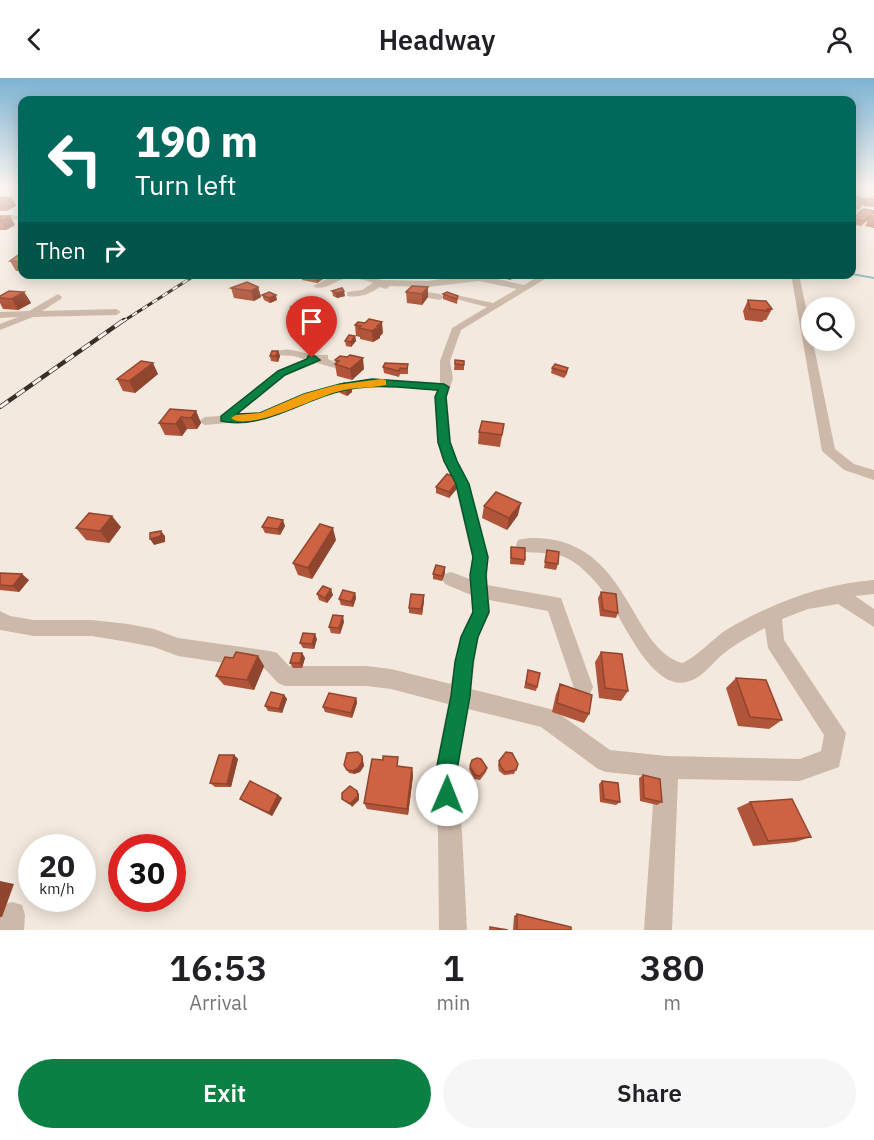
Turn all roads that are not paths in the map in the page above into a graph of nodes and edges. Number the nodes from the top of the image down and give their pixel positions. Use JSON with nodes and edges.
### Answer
{"nodes":[{"id":1,"x":334,"y":279,"type":"edge"},
{"id":2,"x":371,"y":279,"type":"edge"},
{"id":3,"x":480,"y":279,"type":"joint"},
{"id":4,"x":540,"y":279,"type":"edge"},
{"id":5,"x":796,"y":279,"type":"edge"},
{"id":6,"x":380,"y":283,"type":"junction"},
{"id":7,"x":317,"y":286,"type":"dead end"},
{"id":8,"x":525,"y":288,"type":"junction"},
{"id":9,"x":350,"y":294,"type":"dead end"},
{"id":10,"x":58,"y":297,"type":"dead end"},
{"id":11,"x":440,"y":297,"type":"dead end"},
{"id":12,"x":459,"y":297,"type":"edge"},
{"id":13,"x":495,"y":306,"type":"junction"},
{"id":14,"x":116,"y":312,"type":"dead end"},
{"id":15,"x":0,"y":315,"type":"edge"},
{"id":16,"x":30,"y":315,"type":"junction"},
{"id":17,"x":0,"y":327,"type":"edge"},
{"id":18,"x":280,"y":353,"type":"edge"},
{"id":19,"x":320,"y":358,"type":"junction"},
{"id":20,"x":338,"y":366,"type":"edge"},
{"id":21,"x":444,"y":387,"type":"junction"},
{"id":22,"x":225,"y":418,"type":"junction"},
{"id":23,"x":205,"y":421,"type":"dead end"},
{"id":24,"x":874,"y":475,"type":"edge"},
{"id":25,"x":524,"y":545,"type":"edge"},
{"id":26,"x":451,"y":579,"type":"dead end"},
{"id":27,"x":874,"y":588,"type":"edge"},
{"id":28,"x":479,"y":591,"type":"junction"},
{"id":29,"x":829,"y":596,"type":"junction"},
{"id":30,"x":773,"y":616,"type":"junction"},
{"id":31,"x":0,"y":619,"type":"edge"},
{"id":32,"x":874,"y":619,"type":"edge"},
{"id":33,"x":583,"y":687,"type":"dead end"},
{"id":34,"x":460,"y":696,"type":"junction"},
{"id":35,"x":667,"y":767,"type":"junction"},
{"id":36,"x":453,"y":930,"type":"edge"},
{"id":37,"x":658,"y":930,"type":"edge"}],
"edges":[{"from":1,"to":7,"type":"street"},
{"from":2,"to":6,"type":"street"},
{"from":3,"to":6,"type":"street"},
{"from":3,"to":8,"type":"street"},
{"from":4,"to":8,"type":"street"},
{"from":5,"to":24,"type":"street"},
{"from":6,"to":9,"type":"street"},
{"from":6,"to":11,"type":"street"},
{"from":8,"to":13,"type":"street"},
{"from":10,"to":16,"type":"street"},
{"from":12,"to":13,"type":"street"},
{"from":13,"to":21,"type":"street"},
{"from":14,"to":16,"type":"street"},
{"from":15,"to":16,"type":"street"},
{"from":16,"to":17,"type":"street"},
{"from":18,"to":19,"type":"street"},
{"from":19,"to":20,"type":"street"},
{"from":19,"to":22,"type":"street"},
{"from":21,"to":22,"type":"street"},
{"from":21,"to":28,"type":"street"},
{"from":22,"to":23,"type":"street"},
{"from":25,"to":30,"type":"street"},
{"from":26,"to":28,"type":"street"},
{"from":27,"to":29,"type":"street"},
{"from":28,"to":33,"type":"street"},
{"from":28,"to":34,"type":"street"},
{"from":29,"to":30,"type":"street"},
{"from":29,"to":32,"type":"street"},
{"from":30,"to":35,"type":"street"},
{"from":31,"to":34,"type":"street"},
{"from":34,"to":35,"type":"street"},
{"from":34,"to":36,"type":"street"},
{"from":35,"to":37,"type":"street"}]}
